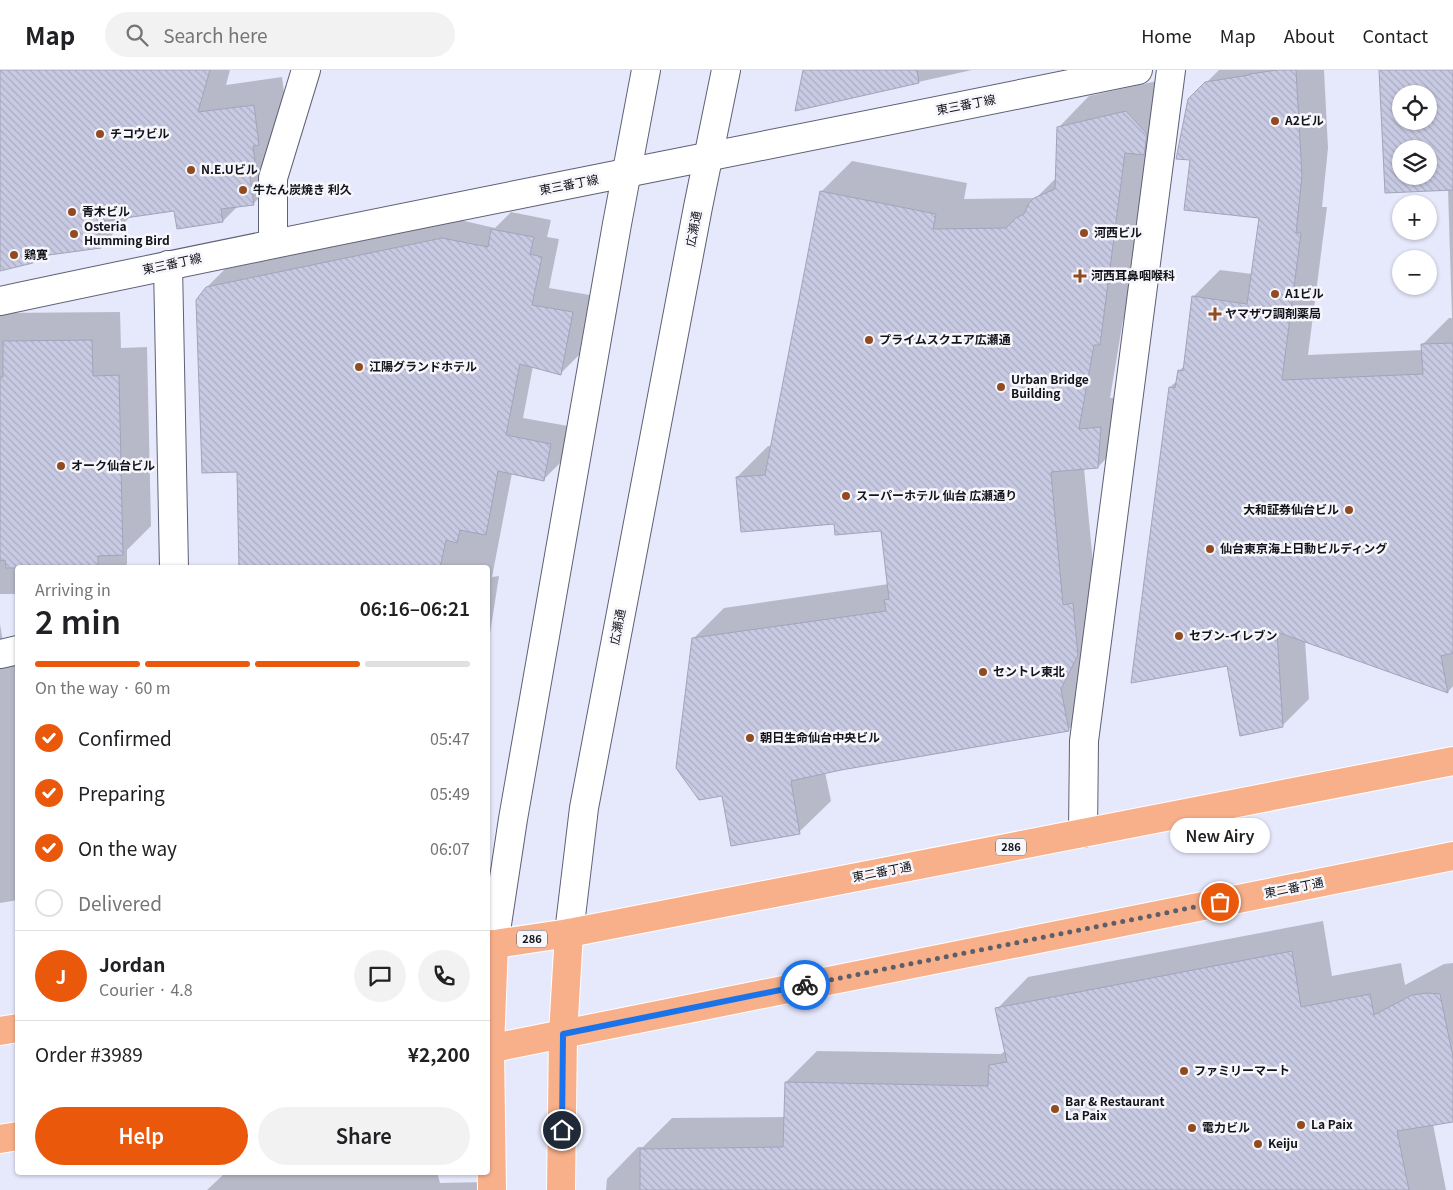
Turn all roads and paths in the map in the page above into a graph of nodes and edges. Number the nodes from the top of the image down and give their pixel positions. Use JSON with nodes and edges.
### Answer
{"nodes":[{"id":1,"x":306,"y":70,"type":"edge"},
{"id":2,"x":646,"y":70,"type":"edge"},
{"id":3,"x":726,"y":70,"type":"edge"},
{"id":4,"x":1138,"y":70,"type":"edge"},
{"id":5,"x":1171,"y":70,"type":"edge"},
{"id":6,"x":708,"y":157,"type":"junction"},
{"id":7,"x":626,"y":174,"type":"junction"},
{"id":8,"x":273,"y":243,"type":"junction"},
{"id":9,"x":168,"y":265,"type":"junction"},
{"id":10,"x":0,"y":301,"type":"edge"},
{"id":11,"x":174,"y":565,"type":"edge"},
{"id":12,"x":15,"y":651,"type":"edge"},
{"id":13,"x":0,"y":654,"type":"edge"},
{"id":14,"x":1453,"y":761,"type":"edge"},
{"id":15,"x":1083,"y":834,"type":"junction"},
{"id":16,"x":1453,"y":856,"type":"edge"},
{"id":17,"x":569,"y":933,"type":"junction"},
{"id":18,"x":491,"y":945,"type":"edge"},
{"id":19,"x":490,"y":996,"type":"edge"},
{"id":20,"x":15,"y":1028,"type":"edge"},
{"id":21,"x":0,"y":1031,"type":"edge"},
{"id":22,"x":563,"y":1034,"type":"junction"},
{"id":23,"x":490,"y":1048,"type":"edge"},
{"id":24,"x":490,"y":1095,"type":"edge"},
{"id":25,"x":15,"y":1136,"type":"edge"},
{"id":26,"x":0,"y":1139,"type":"edge"},
{"id":27,"x":492,"y":1190,"type":"edge"},
{"id":28,"x":561,"y":1190,"type":"edge"}],
"edges":[{"from":1,"to":8,"type":"street"},
{"from":2,"to":7,"type":"street"},
{"from":3,"to":6,"type":"street","name":"広瀬通"},
{"from":4,"to":6,"type":"street","name":"東三番丁線"},
{"from":5,"to":15,"type":"street"},
{"from":6,"to":7,"type":"street","name":"東三番丁線"},
{"from":6,"to":17,"type":"street","name":"広瀬通"},
{"from":7,"to":8,"type":"street","name":"東三番丁線"},
{"from":7,"to":18,"type":"street"},
{"from":8,"to":9,"type":"street","name":"東三番丁線"},
{"from":9,"to":10,"type":"street","name":"東三番丁線"},
{"from":9,"to":11,"type":"street"},
{"from":12,"to":13,"type":"street"},
{"from":14,"to":15,"type":"highway","name":"東二番丁通","number":"286"},
{"from":15,"to":17,"type":"highway","name":"東二番丁通","number":"286"},
{"from":16,"to":22,"type":"highway","name":"東二番丁通"},
{"from":17,"to":18,"type":"highway","name":"東二番丁通","number":"286"},
{"from":17,"to":22,"type":"highway","name":"広瀬通"},
{"from":18,"to":19,"type":"highway"},
{"from":20,"to":21,"type":"highway"},
{"from":22,"to":23,"type":"highway","name":"東二番丁通"},
{"from":22,"to":28,"type":"highway","name":"広瀬通"},
{"from":24,"to":27,"type":"highway"},
{"from":25,"to":26,"type":"highway"}]}
